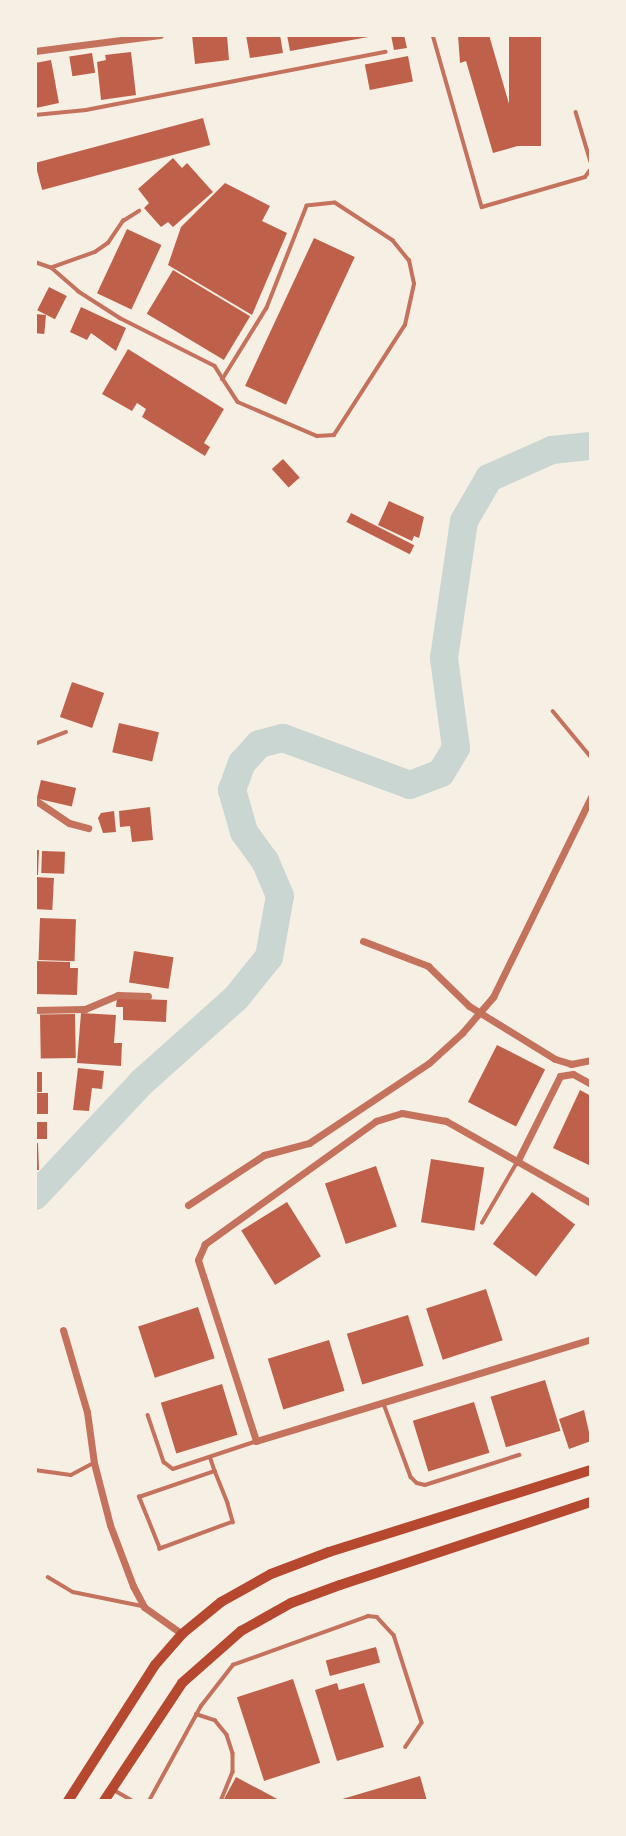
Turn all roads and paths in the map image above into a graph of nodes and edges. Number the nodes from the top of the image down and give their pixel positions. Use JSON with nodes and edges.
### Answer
{"nodes":[{"id":1,"x":160,"y":35,"type":"edge"},
{"id":2,"x":433,"y":35,"type":"edge"},
{"id":3,"x":35,"y":51,"type":"edge"},
{"id":4,"x":385,"y":52,"type":"dead end"},
{"id":5,"x":576,"y":112,"type":"dead end"},
{"id":6,"x":35,"y":115,"type":"edge"},
{"id":7,"x":591,"y":162,"type":"edge"},
{"id":8,"x":591,"y":169,"type":"edge"},
{"id":9,"x":139,"y":211,"type":"dead end"},
{"id":10,"x":35,"y":261,"type":"edge"},
{"id":11,"x":52,"y":268,"type":"junction"},
{"id":12,"x":223,"y":379,"type":"junction"},
{"id":13,"x":553,"y":711,"type":"dead end"},
{"id":14,"x":66,"y":732,"type":"dead end"},
{"id":15,"x":35,"y":744,"type":"edge"},
{"id":16,"x":591,"y":757,"type":"edge"},
{"id":17,"x":591,"y":797,"type":"edge"},
{"id":18,"x":35,"y":800,"type":"edge"},
{"id":19,"x":88,"y":828,"type":"dead end"},
{"id":20,"x":363,"y":940,"type":"dead end"},
{"id":21,"x":148,"y":996,"type":"dead end"},
{"id":22,"x":35,"y":1010,"type":"edge"},
{"id":23,"x":479,"y":1013,"type":"junction"},
{"id":24,"x":591,"y":1060,"type":"edge"},
{"id":25,"x":591,"y":1084,"type":"edge"},
{"id":26,"x":517,"y":1162,"type":"junction"},
{"id":27,"x":591,"y":1203,"type":"edge"},
{"id":28,"x":188,"y":1205,"type":"dead end"},
{"id":29,"x":482,"y":1223,"type":"dead end"},
{"id":30,"x":63,"y":1330,"type":"dead end"},
{"id":31,"x":591,"y":1339,"type":"edge"},
{"id":32,"x":384,"y":1402,"type":"junction"},
{"id":33,"x":148,"y":1415,"type":"dead end"},
{"id":34,"x":256,"y":1441,"type":"junction"},
{"id":35,"x":519,"y":1455,"type":"dead end"},
{"id":36,"x":211,"y":1459,"type":"junction"},
{"id":37,"x":94,"y":1463,"type":"junction"},
{"id":38,"x":35,"y":1470,"type":"edge"},
{"id":39,"x":591,"y":1470,"type":"edge"},
{"id":40,"x":215,"y":1471,"type":"junction"},
{"id":41,"x":591,"y":1502,"type":"edge"},
{"id":42,"x":48,"y":1577,"type":"dead end"},
{"id":43,"x":144,"y":1607,"type":"junction"},
{"id":44,"x":182,"y":1634,"type":"junction"},
{"id":45,"x":196,"y":1714,"type":"junction"},
{"id":46,"x":406,"y":1747,"type":"dead end"},
{"id":47,"x":111,"y":1788,"type":"junction"},
{"id":48,"x":68,"y":1801,"type":"edge"},
{"id":49,"x":104,"y":1801,"type":"edge"},
{"id":50,"x":133,"y":1801,"type":"edge"},
{"id":51,"x":149,"y":1801,"type":"edge"},
{"id":52,"x":221,"y":1801,"type":"edge"}],
"edges":[{"from":1,"to":3,"type":"street"},
{"from":2,"to":8,"type":"lane"},
{"from":4,"to":6,"type":"lane"},
{"from":5,"to":7,"type":"lane"},
{"from":9,"to":11,"type":"lane"},
{"from":10,"to":11,"type":"lane"},
{"from":11,"to":12,"type":"lane"},
{"from":12,"to":12,"type":"lane"},
{"from":13,"to":16,"type":"lane"},
{"from":14,"to":15,"type":"lane"},
{"from":17,"to":23,"type":"street"},
{"from":18,"to":19,"type":"street"},
{"from":20,"to":23,"type":"street"},
{"from":21,"to":22,"type":"street"},
{"from":23,"to":24,"type":"street"},
{"from":23,"to":28,"type":"street"},
{"from":25,"to":26,"type":"street"},
{"from":26,"to":27,"type":"street"},
{"from":26,"to":29,"type":"lane"},
{"from":26,"to":34,"type":"street"},
{"from":30,"to":37,"type":"street"},
{"from":31,"to":32,"type":"street"},
{"from":32,"to":34,"type":"street"},
{"from":32,"to":35,"type":"lane"},
{"from":33,"to":36,"type":"lane"},
{"from":34,"to":36,"type":"lane"},
{"from":36,"to":40,"type":"lane"},
{"from":37,"to":38,"type":"lane"},
{"from":37,"to":43,"type":"street"},
{"from":39,"to":44,"type":"main road"},
{"from":40,"to":40,"type":"lane"},
{"from":41,"to":47,"type":"main road"},
{"from":42,"to":43,"type":"lane"},
{"from":43,"to":44,"type":"street"},
{"from":44,"to":48,"type":"main road"},
{"from":45,"to":46,"type":"lane"},
{"from":45,"to":51,"type":"lane"},
{"from":45,"to":52,"type":"lane"},
{"from":47,"to":49,"type":"main road"},
{"from":47,"to":50,"type":"lane"}]}
